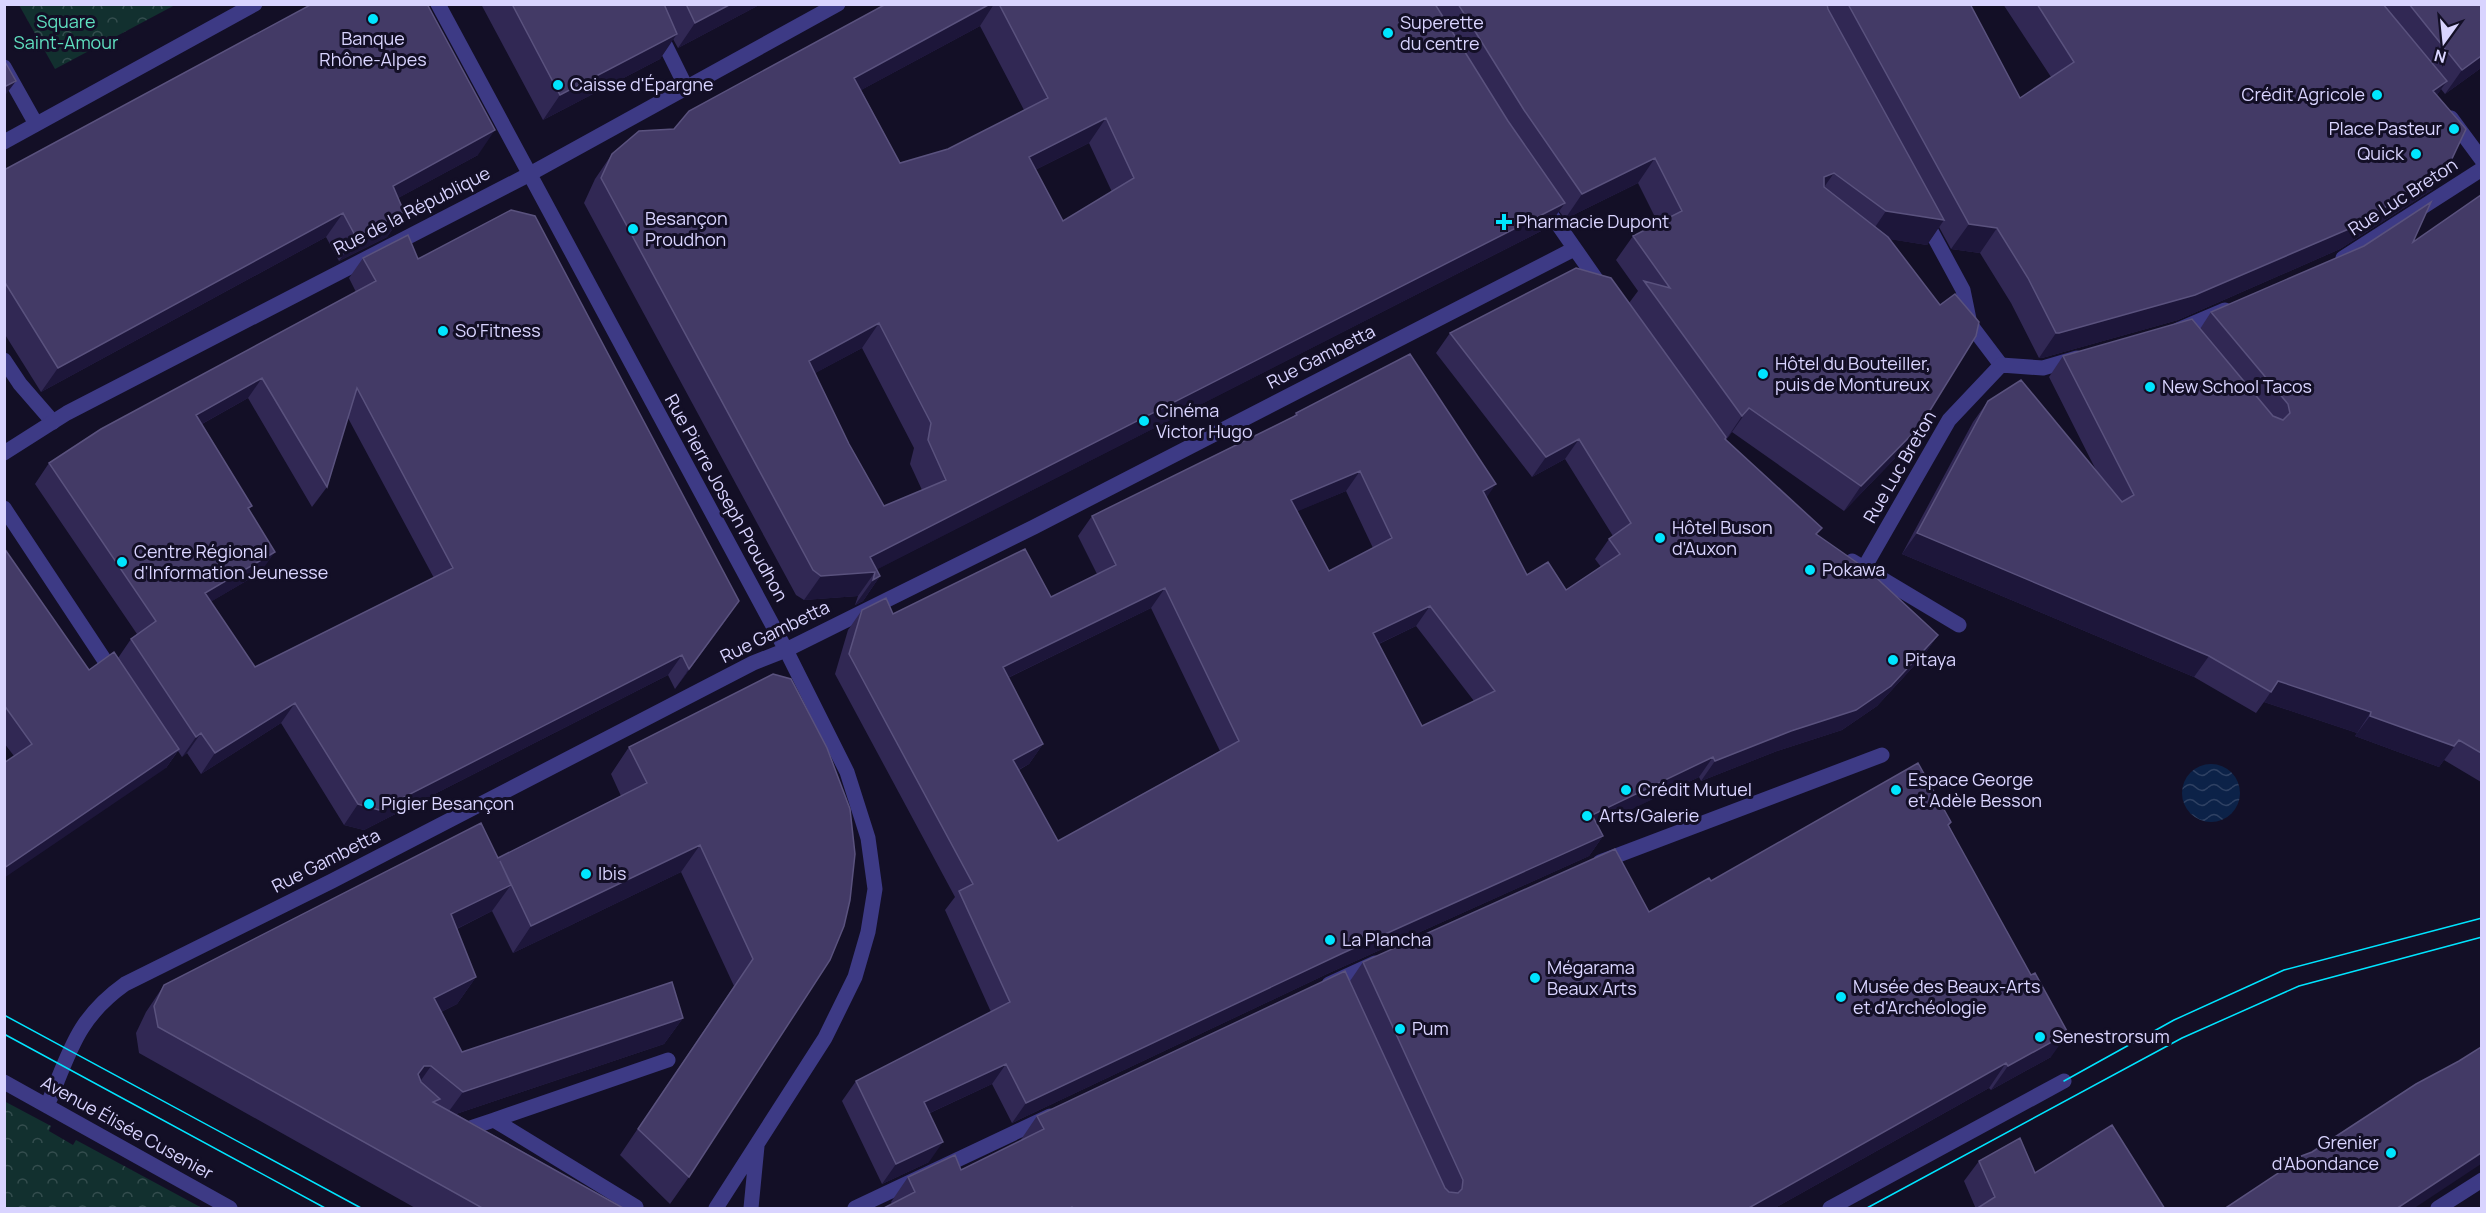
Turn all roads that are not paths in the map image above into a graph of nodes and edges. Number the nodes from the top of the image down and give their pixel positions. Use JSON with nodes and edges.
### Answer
{"nodes":[{"id":1,"x":255,"y":4,"type":"edge"},
{"id":2,"x":438,"y":4,"type":"edge"},
{"id":3,"x":645,"y":4,"type":"edge"},
{"id":4,"x":838,"y":4,"type":"edge"},
{"id":5,"x":4,"y":67,"type":"edge"},
{"id":6,"x":687,"y":87,"type":"junction"},
{"id":7,"x":2443,"y":108,"type":"edge"},
{"id":8,"x":36,"y":124,"type":"junction"},
{"id":9,"x":4,"y":142,"type":"edge"},
{"id":10,"x":2481,"y":160,"type":"edge"},
{"id":11,"x":2481,"y":169,"type":"edge"},
{"id":12,"x":528,"y":175,"type":"junction"},
{"id":13,"x":1531,"y":186,"type":"edge"},
{"id":14,"x":1918,"y":207,"type":"edge"},
{"id":15,"x":1574,"y":249,"type":"junction"},
{"id":16,"x":2334,"y":262,"type":"edge"},
{"id":17,"x":1615,"y":305,"type":"edge"},
{"id":18,"x":2235,"y":305,"type":"edge"},
{"id":19,"x":1954,"y":313,"type":"edge"},
{"id":20,"x":1970,"y":324,"type":"junction"},
{"id":21,"x":2158,"y":335,"type":"edge"},
{"id":22,"x":2089,"y":355,"type":"edge"},
{"id":23,"x":4,"y":360,"type":"edge"},
{"id":24,"x":2001,"y":365,"type":"junction"},
{"id":25,"x":53,"y":422,"type":"junction"},
{"id":26,"x":4,"y":453,"type":"edge"},
{"id":27,"x":4,"y":508,"type":"edge"},
{"id":28,"x":1839,"y":553,"type":"edge"},
{"id":29,"x":1864,"y":568,"type":"junction"},
{"id":30,"x":1959,"y":625,"type":"dead end"},
{"id":31,"x":786,"y":650,"type":"junction"},
{"id":32,"x":120,"y":684,"type":"edge"},
{"id":33,"x":1882,"y":755,"type":"dead end"},
{"id":34,"x":1584,"y":868,"type":"edge"},
{"id":35,"x":1388,"y":957,"type":"edge"},
{"id":36,"x":1333,"y":982,"type":"junction"},
{"id":37,"x":1312,"y":992,"type":"edge"},
{"id":38,"x":1340,"y":996,"type":"edge"},
{"id":39,"x":668,"y":1059,"type":"edge"},
{"id":40,"x":4,"y":1082,"type":"edge"},
{"id":41,"x":2064,"y":1082,"type":"dead end"},
{"id":42,"x":47,"y":1106,"type":"junction"},
{"id":43,"x":1069,"y":1107,"type":"edge"},
{"id":44,"x":494,"y":1120,"type":"junction"},
{"id":45,"x":445,"y":1131,"type":"edge"},
{"id":46,"x":757,"y":1143,"type":"junction"},
{"id":47,"x":2481,"y":1180,"type":"edge"},
{"id":48,"x":636,"y":1207,"type":"edge"},
{"id":49,"x":230,"y":1209,"type":"edge"},
{"id":50,"x":716,"y":1209,"type":"edge"},
{"id":51,"x":751,"y":1209,"type":"edge"},
{"id":52,"x":855,"y":1209,"type":"edge"},
{"id":53,"x":1830,"y":1209,"type":"edge"},
{"id":54,"x":2438,"y":1209,"type":"edge"}],
"edges":[{"from":1,"to":8,"type":"street"},
{"from":2,"to":12,"type":"street","name":"Rue Pierre Joseph Proudhon"},
{"from":3,"to":6,"type":"street"},
{"from":4,"to":6,"type":"street","name":"Rue de la République"},
{"from":5,"to":8,"type":"street"},
{"from":6,"to":12,"type":"street","name":"Rue de la République"},
{"from":7,"to":10,"type":"street"},
{"from":8,"to":9,"type":"street"},
{"from":11,"to":16,"type":"street","name":"Rue Luc Breton"},
{"from":12,"to":25,"type":"street","name":"Rue de la République"},
{"from":12,"to":31,"type":"street","name":"Rue Pierre Joseph Proudhon"},
{"from":13,"to":15,"type":"street"},
{"from":14,"to":20,"type":"street"},
{"from":15,"to":17,"type":"street"},
{"from":15,"to":31,"type":"street","name":"Rue Gambetta"},
{"from":18,"to":21,"type":"street"},
{"from":19,"to":20,"type":"street"},
{"from":20,"to":24,"type":"street"},
{"from":22,"to":24,"type":"street"},
{"from":23,"to":25,"type":"street"},
{"from":24,"to":29,"type":"street","name":"Rue Luc Breton"},
{"from":25,"to":26,"type":"street","name":"Rue de la République"},
{"from":27,"to":32,"type":"street"},
{"from":28,"to":29,"type":"street"},
{"from":29,"to":30,"type":"street"},
{"from":31,"to":42,"type":"street","name":"Rue Gambetta"},
{"from":31,"to":46,"type":"street","name":"Rue Pierre Joseph Proudhon"},
{"from":33,"to":34,"type":"street"},
{"from":35,"to":36,"type":"street"},
{"from":36,"to":37,"type":"street"},
{"from":36,"to":38,"type":"street"},
{"from":39,"to":44,"type":"street"},
{"from":40,"to":42,"type":"street","name":"Avenue Élisée Cusenier"},
{"from":41,"to":53,"type":"street"},
{"from":42,"to":49,"type":"street","name":"Avenue Élisée Cusenier"},
{"from":43,"to":52,"type":"street"},
{"from":44,"to":45,"type":"street"},
{"from":44,"to":48,"type":"street"},
{"from":46,"to":50,"type":"street","name":"Rue Pierre Joseph Proudhon"},
{"from":46,"to":51,"type":"street","name":"Rue Pierre Joseph Proudhon"},
{"from":47,"to":54,"type":"street"}]}
